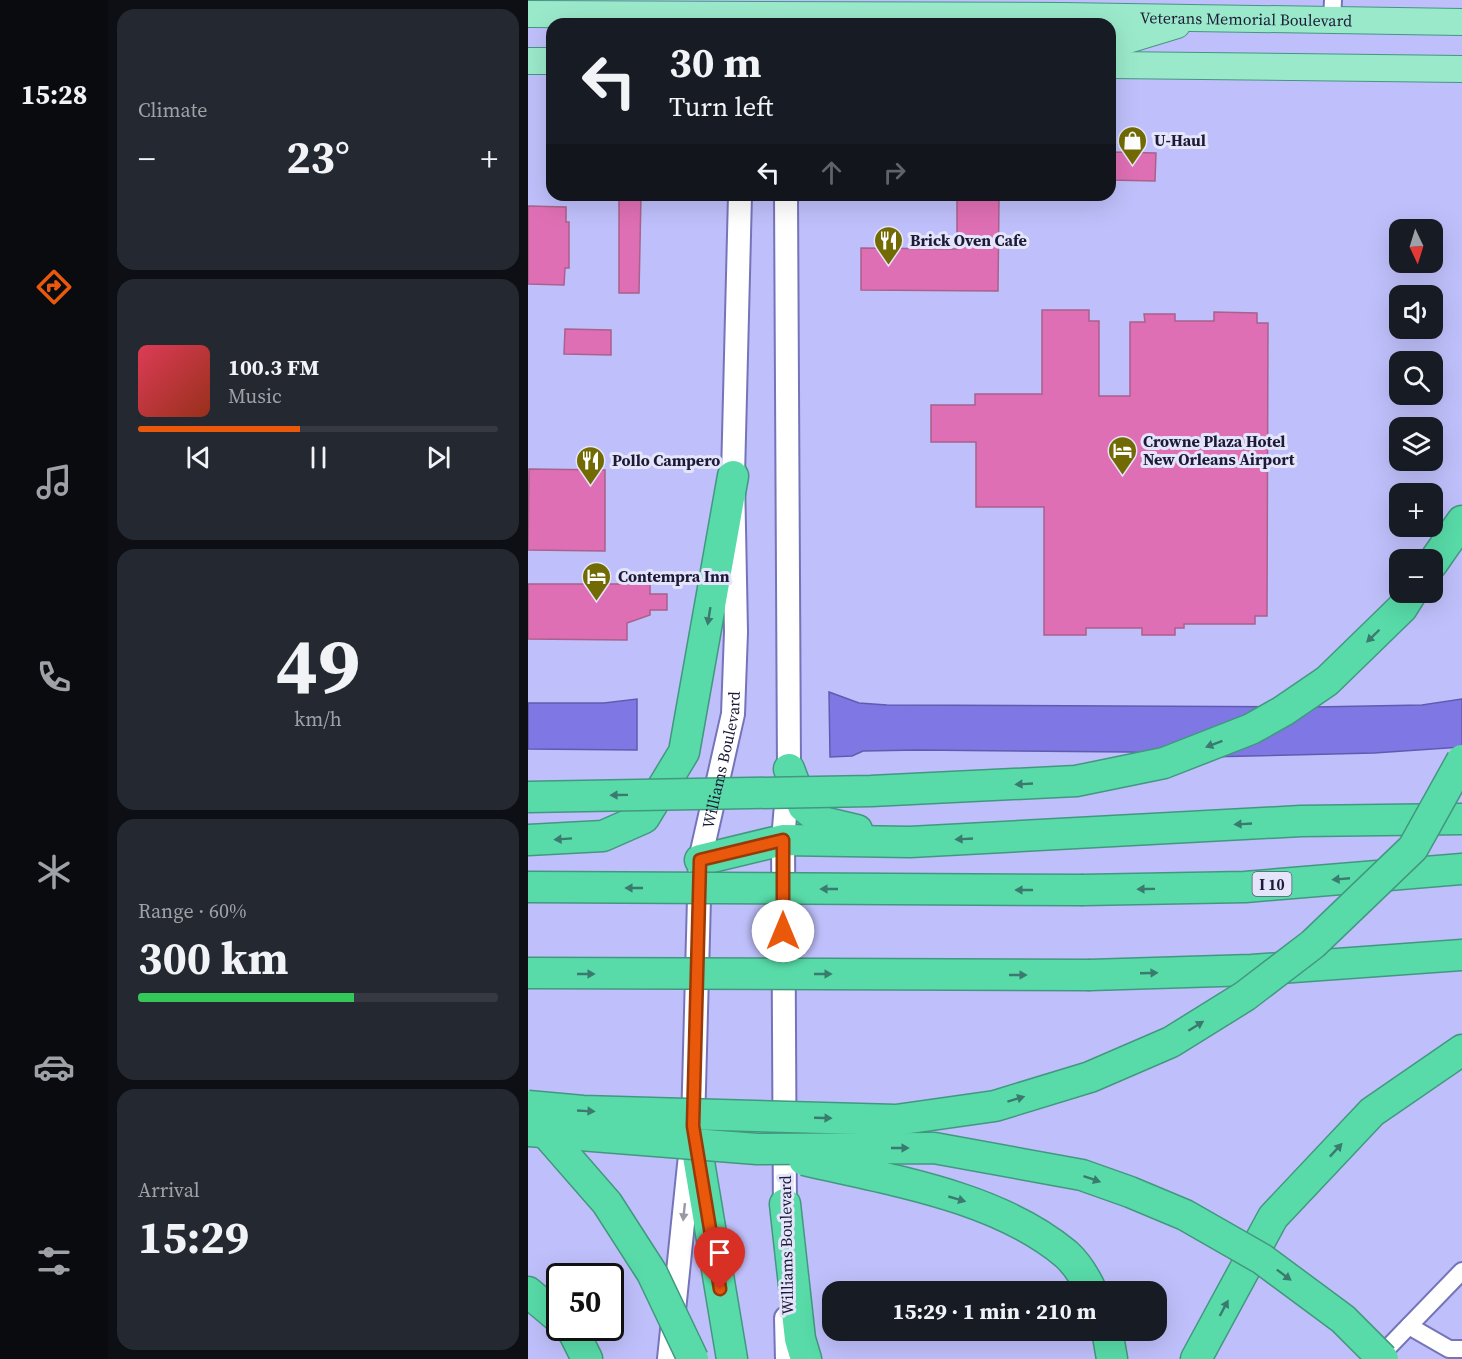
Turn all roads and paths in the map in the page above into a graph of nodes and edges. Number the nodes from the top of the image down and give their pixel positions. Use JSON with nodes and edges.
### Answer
{"nodes":[{"id":1,"x":1462,"y":4,"type":"edge"},
{"id":2,"x":1062,"y":8,"type":"edge"},
{"id":3,"x":1332,"y":11,"type":"edge"},
{"id":4,"x":746,"y":13,"type":"edge"},
{"id":5,"x":786,"y":13,"type":"edge"},
{"id":6,"x":528,"y":14,"type":"edge"},
{"id":7,"x":1201,"y":18,"type":"junction"},
{"id":8,"x":1408,"y":22,"type":"junction"},
{"id":9,"x":1462,"y":22,"type":"edge"},
{"id":10,"x":1116,"y":42,"type":"edge"},
{"id":11,"x":528,"y":61,"type":"edge"},
{"id":12,"x":546,"y":61,"type":"edge"},
{"id":13,"x":1116,"y":65,"type":"edge"},
{"id":14,"x":1462,"y":69,"type":"edge"},
{"id":15,"x":740,"y":201,"type":"edge"},
{"id":16,"x":786,"y":201,"type":"edge"},
{"id":17,"x":733,"y":476,"type":"junction"},
{"id":18,"x":1462,"y":521,"type":"edge"},
{"id":19,"x":1442,"y":549,"type":"edge"},
{"id":20,"x":1405,"y":603,"type":"edge"},
{"id":21,"x":1462,"y":760,"type":"edge"},
{"id":22,"x":789,"y":769,"type":"junction"},
{"id":23,"x":528,"y":797,"type":"edge"},
{"id":24,"x":1462,"y":819,"type":"edge"},
{"id":25,"x":528,"y":840,"type":"edge"},
{"id":26,"x":783,"y":840,"type":"junction"},
{"id":27,"x":910,"y":842,"type":"junction"},
{"id":28,"x":700,"y":860,"type":"junction"},
{"id":29,"x":1462,"y":869,"type":"edge"},
{"id":30,"x":528,"y":887,"type":"edge"},
{"id":31,"x":1462,"y":956,"type":"edge"},
{"id":32,"x":528,"y":974,"type":"edge"},
{"id":33,"x":1462,"y":1050,"type":"edge"},
{"id":34,"x":528,"y":1106,"type":"edge"},
{"id":35,"x":528,"y":1116,"type":"edge"},
{"id":36,"x":693,"y":1126,"type":"junction"},
{"id":37,"x":528,"y":1131,"type":"edge"},
{"id":38,"x":757,"y":1149,"type":"junction"},
{"id":39,"x":785,"y":1204,"type":"junction"},
{"id":40,"x":1462,"y":1271,"type":"edge"},
{"id":41,"x":1086,"y":1281,"type":"edge"},
{"id":42,"x":528,"y":1292,"type":"edge"},
{"id":43,"x":546,"y":1307,"type":"edge"},
{"id":44,"x":1409,"y":1326,"type":"junction"},
{"id":45,"x":577,"y":1341,"type":"edge"},
{"id":46,"x":1109,"y":1341,"type":"edge"},
{"id":47,"x":1462,"y":1349,"type":"edge"},
{"id":48,"x":587,"y":1359,"type":"edge"},
{"id":49,"x":669,"y":1359,"type":"edge"},
{"id":50,"x":693,"y":1359,"type":"edge"},
{"id":51,"x":732,"y":1359,"type":"edge"},
{"id":52,"x":787,"y":1359,"type":"edge"},
{"id":53,"x":806,"y":1359,"type":"edge"},
{"id":54,"x":1112,"y":1359,"type":"edge"},
{"id":55,"x":1196,"y":1359,"type":"edge"},
{"id":56,"x":1377,"y":1359,"type":"edge"},
{"id":57,"x":1383,"y":1359,"type":"edge"}],
"edges":[{"from":1,"to":8,"type":"main road"},
{"from":2,"to":5,"type":"main road","name":"Veterans Memorial Boulevard"},
{"from":2,"to":7,"type":"main road","name":"Veterans Memorial Boulevard"},
{"from":3,"to":7,"type":"main road","name":"Veterans Memorial Boulevard"},
{"from":3,"to":8,"type":"main road","name":"Veterans Memorial Boulevard"},
{"from":4,"to":5,"type":"main road","name":"Veterans Memorial Boulevard"},
{"from":4,"to":6,"type":"main road","name":"Veterans Memorial Boulevard"},
{"from":7,"to":10,"type":"main road"},
{"from":8,"to":9,"type":"main road","name":"Veterans Memorial Boulevard"},
{"from":11,"to":12,"type":"main road"},
{"from":13,"to":14,"type":"main road"},
{"from":15,"to":17,"type":"main road","name":"Williams Boulevard"},
{"from":16,"to":22,"type":"main road","name":"Williams Boulevard"},
{"from":17,"to":25,"type":"highway","one_way":true},
{"from":17,"to":28,"type":"main road","name":"Williams Boulevard"},
{"from":18,"to":19,"type":"highway"},
{"from":20,"to":23,"type":"highway","one_way":true,"bridge":true},
{"from":34,"to":21,"type":"highway","one_way":true,"bridge":true},
{"from":22,"to":26,"type":"main road","name":"Williams Boulevard"},
{"from":22,"to":27,"type":"highway"},
{"from":24,"to":27,"type":"highway","one_way":true},
{"from":26,"to":27,"type":"highway"},
{"from":26,"to":28,"type":"highway"},
{"from":26,"to":39,"type":"main road","name":"Williams Boulevard"},
{"from":28,"to":36,"type":"main road","name":"Williams Boulevard"},
{"from":29,"to":30,"type":"highway","number":"I 10","one_way":true,"bridge":true},
{"from":32,"to":31,"type":"highway","one_way":true,"bridge":true},
{"from":55,"to":33,"type":"highway","one_way":true},
{"from":35,"to":50,"type":"highway","bridge":true},
{"from":36,"to":49,"type":"main road","name":"Williams Boulevard","one_way":true},
{"from":36,"to":51,"type":"highway"},
{"from":37,"to":38,"type":"highway","bridge":true},
{"from":38,"to":41,"type":"highway","one_way":true,"bridge":true},
{"from":38,"to":57,"type":"highway","one_way":true,"bridge":true},
{"from":39,"to":52,"type":"main road","name":"Williams Boulevard"},
{"from":39,"to":53,"type":"highway"},
{"from":40,"to":44,"type":"street"},
{"from":42,"to":43,"type":"highway"},
{"from":44,"to":47,"type":"street"},
{"from":44,"to":56,"type":"street"},
{"from":45,"to":48,"type":"highway"},
{"from":46,"to":54,"type":"highway"}]}
